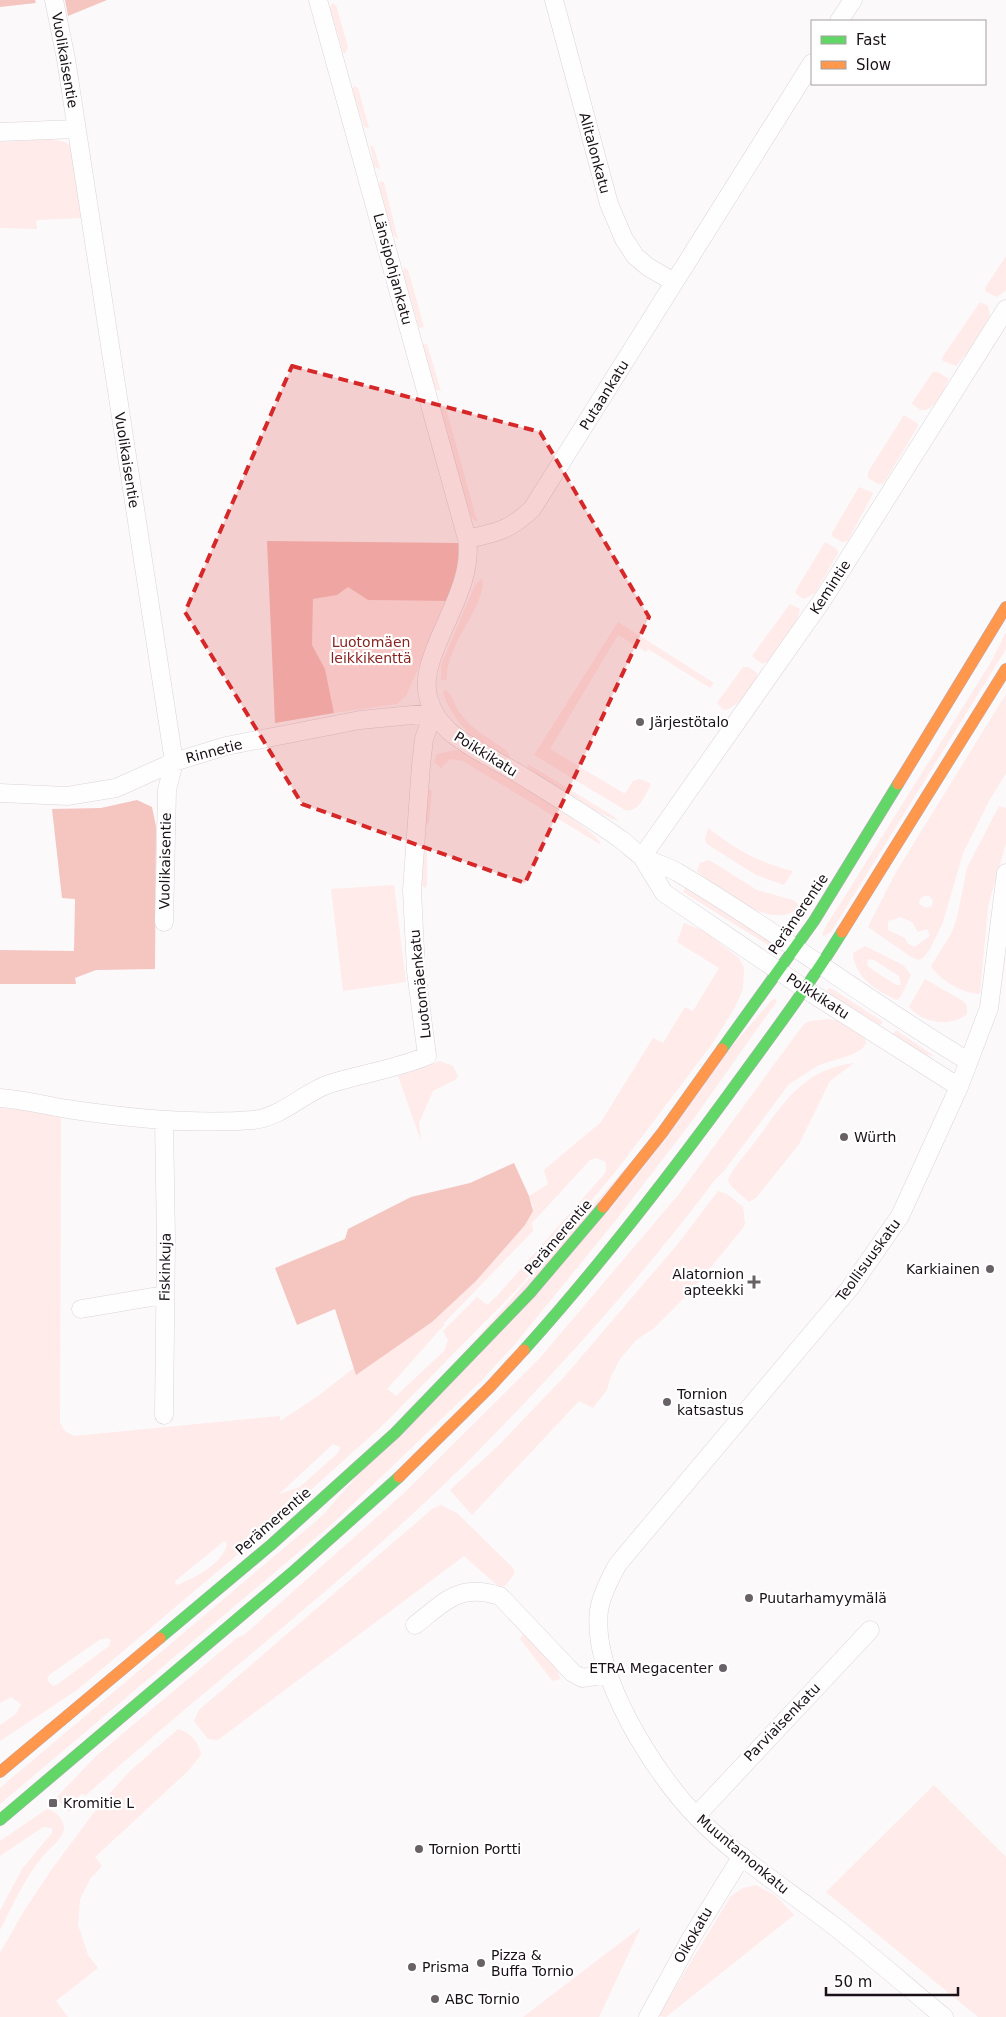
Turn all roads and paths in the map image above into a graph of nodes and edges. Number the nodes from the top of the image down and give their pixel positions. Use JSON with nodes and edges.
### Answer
{"nodes":[{"id":1,"x":54,"y":0,"type":"edge"},
{"id":2,"x":318,"y":0,"type":"edge"},
{"id":3,"x":554,"y":0,"type":"edge"},
{"id":4,"x":853,"y":0,"type":"edge"},
{"id":5,"x":840,"y":20,"type":"edge"},
{"id":6,"x":811,"y":65,"type":"edge"},
{"id":7,"x":76,"y":129,"type":"junction"},
{"id":8,"x":0,"y":132,"type":"edge"},
{"id":9,"x":674,"y":282,"type":"junction"},
{"id":10,"x":1006,"y":309,"type":"edge"},
{"id":11,"x":467,"y":539,"type":"junction"},
{"id":12,"x":1006,"y":607,"type":"edge"},
{"id":13,"x":1006,"y":669,"type":"edge"},
{"id":14,"x":433,"y":713,"type":"junction"},
{"id":15,"x":174,"y":762,"type":"junction"},
{"id":16,"x":0,"y":793,"type":"edge"},
{"id":17,"x":642,"y":857,"type":"junction"},
{"id":18,"x":1006,"y":873,"type":"edge"},
{"id":19,"x":164,"y":922,"type":"dead end"},
{"id":20,"x":794,"y":948,"type":"junction"},
{"id":21,"x":822,"y":965,"type":"junction"},
{"id":22,"x":778,"y":970,"type":"junction"},
{"id":23,"x":805,"y":989,"type":"junction"},
{"id":24,"x":968,"y":1061,"type":"junction"},
{"id":25,"x":958,"y":1087,"type":"junction"},
{"id":26,"x":0,"y":1098,"type":"edge"},
{"id":27,"x":164,"y":1120,"type":"junction"},
{"id":28,"x":164,"y":1295,"type":"junction"},
{"id":29,"x":81,"y":1309,"type":"dead end"},
{"id":30,"x":164,"y":1415,"type":"dead end"},
{"id":31,"x":606,"y":1585,"type":"joint"},
{"id":32,"x":415,"y":1625,"type":"dead end"},
{"id":33,"x":870,"y":1630,"type":"dead end"},
{"id":34,"x":609,"y":1674,"type":"junction"},
{"id":35,"x":0,"y":1772,"type":"edge"},
{"id":36,"x":696,"y":1816,"type":"junction"},
{"id":37,"x":0,"y":1820,"type":"edge"},
{"id":38,"x":742,"y":1856,"type":"junction"},
{"id":39,"x":648,"y":2017,"type":"edge"},
{"id":40,"x":944,"y":2017,"type":"edge"}],
"edges":[{"from":1,"to":7,"type":"street","name":"Vuolikaisentie"},
{"from":2,"to":11,"type":"street","name":"Länsipohjankatu"},
{"from":3,"to":9,"type":"street","name":"Alitalonkatu"},
{"from":4,"to":5,"type":"street"},
{"from":6,"to":9,"type":"street","name":"Putaankatu"},
{"from":7,"to":8,"type":"street"},
{"from":7,"to":15,"type":"street","name":"Vuolikaisentie"},
{"from":9,"to":11,"type":"street","name":"Putaankatu"},
{"from":10,"to":17,"type":"street","name":"Kemintie"},
{"from":11,"to":14,"type":"street"},
{"from":12,"to":20,"type":"highway","name":"Perämerentie"},
{"from":13,"to":21,"type":"highway"},
{"from":14,"to":15,"type":"street","name":"Rinnetie"},
{"from":14,"to":17,"type":"street","name":"Poikkikatu"},
{"from":14,"to":27,"type":"street","name":"Luotomäenkatu"},
{"from":15,"to":16,"type":"street","name":"Rinnetie"},
{"from":15,"to":19,"type":"street","name":"Vuolikaisentie"},
{"from":17,"to":20,"type":"street","name":"Poikkikatu"},
{"from":17,"to":22,"type":"street","name":"Poikkikatu"},
{"from":18,"to":24,"type":"street","name":"Teollisuuskatu"},
{"from":20,"to":21,"type":"street","name":"Poikkikatu"},
{"from":20,"to":22,"type":"highway","name":"Perämerentie"},
{"from":21,"to":23,"type":"highway"},
{"from":21,"to":24,"type":"street","name":"Poikkikatu"},
{"from":22,"to":23,"type":"street","name":"Poikkikatu"},
{"from":22,"to":35,"type":"highway","name":"Perämerentie"},
{"from":23,"to":25,"type":"street","name":"Poikkikatu"},
{"from":23,"to":37,"type":"highway"},
{"from":24,"to":25,"type":"street","name":"Teollisuuskatu"},
{"from":25,"to":31,"type":"street","name":"Teollisuuskatu"},
{"from":26,"to":27,"type":"street","name":"Luotomäenkatu"},
{"from":27,"to":28,"type":"street","name":"Fiskinkuja"},
{"from":28,"to":29,"type":"street"},
{"from":28,"to":30,"type":"street","name":"Fiskinkuja"},
{"from":31,"to":34,"type":"street","name":"Muuntamonkatu"},
{"from":32,"to":34,"type":"street"},
{"from":33,"to":36,"type":"street","name":"Parviaisenkatu"},
{"from":34,"to":36,"type":"street","name":"Muuntamonkatu"},
{"from":36,"to":38,"type":"street","name":"Muuntamonkatu"},
{"from":38,"to":39,"type":"street","name":"Oikokatu"},
{"from":38,"to":40,"type":"street","name":"Muuntamonkatu"}]}
